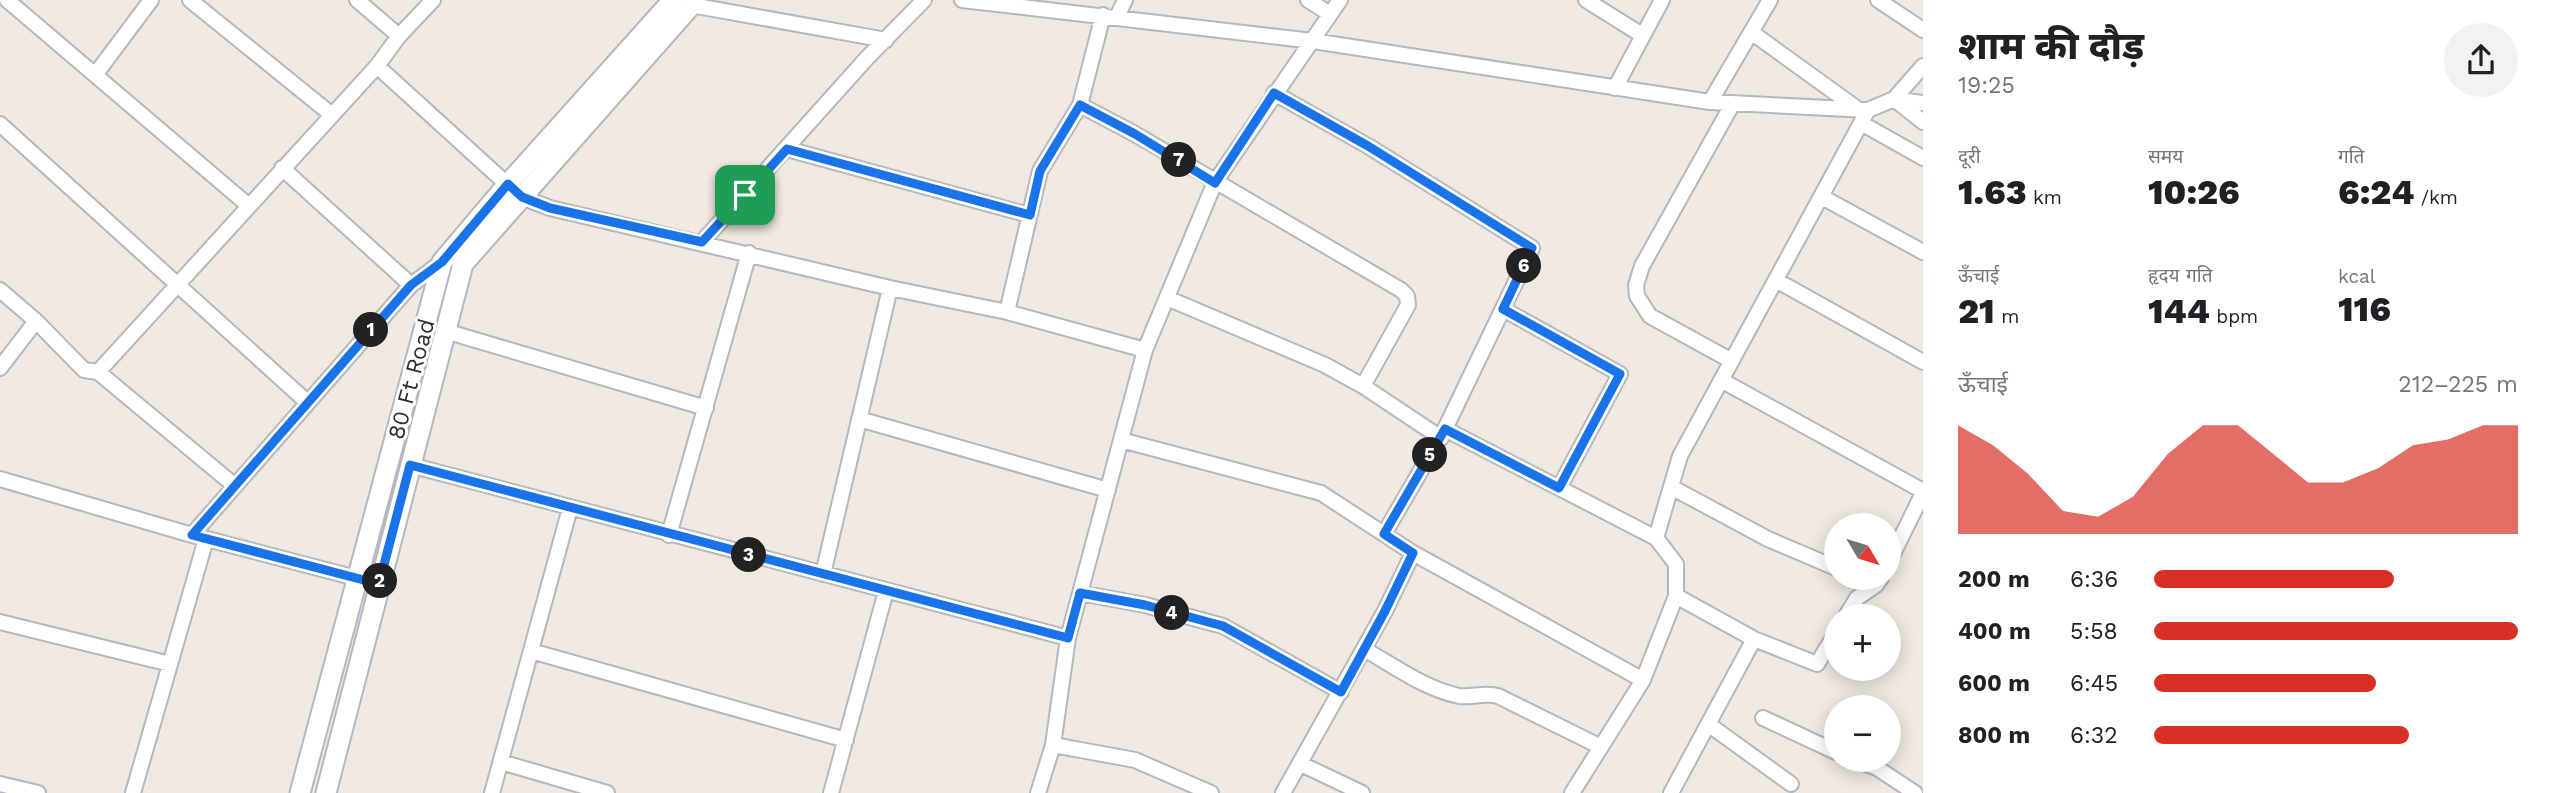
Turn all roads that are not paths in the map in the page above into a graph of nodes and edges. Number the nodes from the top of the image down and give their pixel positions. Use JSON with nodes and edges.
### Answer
{"nodes":[{"id":1,"x":6,"y":0,"type":"edge"},
{"id":2,"x":151,"y":0,"type":"edge"},
{"id":3,"x":190,"y":0,"type":"edge"},
{"id":4,"x":357,"y":0,"type":"edge"},
{"id":5,"x":433,"y":0,"type":"edge"},
{"id":6,"x":924,"y":0,"type":"edge"},
{"id":7,"x":962,"y":0,"type":"edge"},
{"id":8,"x":1125,"y":0,"type":"edge"},
{"id":9,"x":1308,"y":0,"type":"edge"},
{"id":10,"x":1340,"y":0,"type":"edge"},
{"id":11,"x":1586,"y":0,"type":"edge"},
{"id":12,"x":1661,"y":0,"type":"edge"},
{"id":13,"x":1770,"y":0,"type":"edge"},
{"id":14,"x":1878,"y":0,"type":"edge"},
{"id":15,"x":687,"y":2,"type":"edge"},
{"id":16,"x":1330,"y":14,"type":"junction"},
{"id":17,"x":1110,"y":16,"type":"junction"},
{"id":18,"x":1923,"y":30,"type":"edge"},
{"id":19,"x":1751,"y":32,"type":"junction"},
{"id":20,"x":1642,"y":35,"type":"junction"},
{"id":21,"x":399,"y":36,"type":"junction"},
{"id":22,"x":886,"y":40,"type":"junction"},
{"id":23,"x":1313,"y":41,"type":"junction"},
{"id":24,"x":377,"y":65,"type":"junction"},
{"id":25,"x":1923,"y":66,"type":"edge"},
{"id":26,"x":95,"y":75,"type":"junction"},
{"id":27,"x":1615,"y":88,"type":"junction"},
{"id":28,"x":1274,"y":93,"type":"junction"},
{"id":29,"x":1894,"y":99,"type":"junction"},
{"id":30,"x":1710,"y":102,"type":"junction"},
{"id":31,"x":1733,"y":103,"type":"junction"},
{"id":32,"x":1923,"y":103,"type":"edge"},
{"id":33,"x":1080,"y":105,"type":"junction"},
{"id":34,"x":1863,"y":114,"type":"junction"},
{"id":35,"x":332,"y":115,"type":"junction"},
{"id":36,"x":1923,"y":122,"type":"edge"},
{"id":37,"x":0,"y":124,"type":"edge"},
{"id":38,"x":787,"y":149,"type":"junction"},
{"id":39,"x":1923,"y":158,"type":"edge"},
{"id":40,"x":282,"y":168,"type":"junction"},
{"id":41,"x":1215,"y":183,"type":"junction"},
{"id":42,"x":515,"y":190,"type":"junction"},
{"id":43,"x":1822,"y":197,"type":"junction"},
{"id":44,"x":249,"y":206,"type":"junction"},
{"id":45,"x":1030,"y":215,"type":"junction"},
{"id":46,"x":702,"y":242,"type":"junction"},
{"id":47,"x":1923,"y":252,"type":"edge"},
{"id":48,"x":749,"y":253,"type":"junction"},
{"id":49,"x":442,"y":262,"type":"junction"},
{"id":50,"x":1776,"y":281,"type":"junction"},
{"id":51,"x":178,"y":285,"type":"junction"},
{"id":52,"x":411,"y":285,"type":"junction"},
{"id":53,"x":890,"y":288,"type":"junction"},
{"id":54,"x":0,"y":290,"type":"edge"},
{"id":55,"x":1167,"y":298,"type":"junction"},
{"id":56,"x":1503,"y":309,"type":"junction"},
{"id":57,"x":1007,"y":312,"type":"junction"},
{"id":58,"x":36,"y":321,"type":"junction"},
{"id":59,"x":445,"y":331,"type":"junction"},
{"id":60,"x":1145,"y":350,"type":"junction"},
{"id":61,"x":1732,"y":361,"type":"junction"},
{"id":62,"x":1923,"y":362,"type":"edge"},
{"id":63,"x":0,"y":368,"type":"edge"},
{"id":64,"x":98,"y":372,"type":"junction"},
{"id":65,"x":1721,"y":380,"type":"junction"},
{"id":66,"x":1363,"y":386,"type":"junction"},
{"id":67,"x":307,"y":402,"type":"junction"},
{"id":68,"x":706,"y":408,"type":"junction"},
{"id":69,"x":859,"y":419,"type":"junction"},
{"id":70,"x":1443,"y":433,"type":"junction"},
{"id":71,"x":1121,"y":440,"type":"junction"},
{"id":72,"x":410,"y":465,"type":"junction"},
{"id":73,"x":0,"y":479,"type":"edge"},
{"id":74,"x":235,"y":486,"type":"junction"},
{"id":75,"x":1671,"y":486,"type":"junction"},
{"id":76,"x":1559,"y":488,"type":"junction"},
{"id":77,"x":1108,"y":490,"type":"junction"},
{"id":78,"x":1923,"y":492,"type":"edge"},
{"id":79,"x":570,"y":508,"type":"junction"},
{"id":80,"x":669,"y":534,"type":"junction"},
{"id":81,"x":1384,"y":534,"type":"junction"},
{"id":82,"x":199,"y":537,"type":"junction"},
{"id":83,"x":1901,"y":537,"type":"edge"},
{"id":84,"x":1656,"y":538,"type":"junction"},
{"id":85,"x":1413,"y":553,"type":"junction"},
{"id":86,"x":1824,"y":563,"type":"edge"},
{"id":87,"x":823,"y":575,"type":"junction"},
{"id":88,"x":358,"y":579,"type":"junction"},
{"id":89,"x":379,"y":584,"type":"junction"},
{"id":90,"x":1867,"y":590,"type":"edge"},
{"id":91,"x":886,"y":591,"type":"junction"},
{"id":92,"x":1080,"y":593,"type":"junction"},
{"id":93,"x":1676,"y":596,"type":"junction"},
{"id":94,"x":1853,"y":604,"type":"edge"},
{"id":95,"x":0,"y":622,"type":"edge"},
{"id":96,"x":1068,"y":638,"type":"junction"},
{"id":97,"x":1754,"y":639,"type":"junction"},
{"id":98,"x":1364,"y":649,"type":"junction"},
{"id":99,"x":531,"y":650,"type":"junction"},
{"id":100,"x":1824,"y":653,"type":"edge"},
{"id":101,"x":170,"y":664,"type":"junction"},
{"id":102,"x":1643,"y":680,"type":"junction"},
{"id":103,"x":1341,"y":692,"type":"junction"},
{"id":104,"x":1763,"y":718,"type":"dead end"},
{"id":105,"x":1708,"y":724,"type":"junction"},
{"id":106,"x":845,"y":740,"type":"junction"},
{"id":107,"x":1053,"y":745,"type":"junction"},
{"id":108,"x":1824,"y":746,"type":"edge"},
{"id":109,"x":1601,"y":747,"type":"junction"},
{"id":110,"x":501,"y":762,"type":"junction"},
{"id":111,"x":1301,"y":764,"type":"junction"},
{"id":112,"x":1883,"y":772,"type":"edge"},
{"id":113,"x":0,"y":784,"type":"edge"},
{"id":114,"x":1791,"y":784,"type":"dead end"},
{"id":115,"x":38,"y":793,"type":"edge"},
{"id":116,"x":133,"y":793,"type":"edge"},
{"id":117,"x":300,"y":793,"type":"edge"},
{"id":118,"x":326,"y":793,"type":"edge"},
{"id":119,"x":492,"y":793,"type":"edge"},
{"id":120,"x":607,"y":793,"type":"edge"},
{"id":121,"x":831,"y":793,"type":"edge"},
{"id":122,"x":1038,"y":793,"type":"edge"},
{"id":123,"x":1211,"y":793,"type":"edge"},
{"id":124,"x":1283,"y":793,"type":"edge"},
{"id":125,"x":1362,"y":793,"type":"edge"},
{"id":126,"x":1572,"y":793,"type":"edge"},
{"id":127,"x":1671,"y":793,"type":"edge"},
{"id":128,"x":1915,"y":793,"type":"edge"}],
"edges":[{"from":1,"to":26,"type":"street"},
{"from":2,"to":26,"type":"street"},
{"from":3,"to":35,"type":"street"},
{"from":4,"to":21,"type":"street"},
{"from":5,"to":21,"type":"street"},
{"from":6,"to":22,"type":"street"},
{"from":7,"to":17,"type":"street"},
{"from":8,"to":17,"type":"street"},
{"from":9,"to":16,"type":"street"},
{"from":10,"to":16,"type":"street"},
{"from":11,"to":20,"type":"street"},
{"from":12,"to":20,"type":"street"},
{"from":13,"to":19,"type":"street"},
{"from":14,"to":18,"type":"street"},
{"from":15,"to":22,"type":"street"},
{"from":15,"to":42,"type":"main road","name":"80 Ft Road"},
{"from":16,"to":23,"type":"street"},
{"from":17,"to":23,"type":"street"},
{"from":17,"to":33,"type":"street"},
{"from":19,"to":30,"type":"street"},
{"from":19,"to":34,"type":"street"},
{"from":20,"to":27,"type":"street"},
{"from":21,"to":24,"type":"street"},
{"from":22,"to":38,"type":"street"},
{"from":23,"to":27,"type":"street"},
{"from":23,"to":28,"type":"street"},
{"from":24,"to":35,"type":"street"},
{"from":24,"to":42,"type":"street"},
{"from":25,"to":29,"type":"street"},
{"from":26,"to":44,"type":"street"},
{"from":27,"to":30,"type":"street"},
{"from":28,"to":41,"type":"street"},
{"from":28,"to":56,"type":"street"},
{"from":29,"to":32,"type":"street"},
{"from":29,"to":34,"type":"street"},
{"from":29,"to":36,"type":"street"},
{"from":30,"to":31,"type":"street"},
{"from":31,"to":34,"type":"street"},
{"from":31,"to":61,"type":"street"},
{"from":33,"to":41,"type":"street"},
{"from":33,"to":45,"type":"street"},
{"from":34,"to":39,"type":"street"},
{"from":34,"to":43,"type":"street"},
{"from":35,"to":40,"type":"street"},
{"from":37,"to":51,"type":"street"},
{"from":38,"to":45,"type":"street"},
{"from":38,"to":46,"type":"street"},
{"from":40,"to":44,"type":"street"},
{"from":40,"to":52,"type":"street"},
{"from":41,"to":55,"type":"street"},
{"from":41,"to":66,"type":"street"},
{"from":42,"to":46,"type":"street"},
{"from":42,"to":49,"type":"main road","name":"80 Ft Road"},
{"from":42,"to":59,"type":"main road","name":"80 Ft Road"},
{"from":43,"to":47,"type":"street"},
{"from":43,"to":50,"type":"street"},
{"from":44,"to":51,"type":"street"},
{"from":45,"to":57,"type":"street"},
{"from":46,"to":48,"type":"street"},
{"from":48,"to":53,"type":"street"},
{"from":48,"to":68,"type":"street"},
{"from":49,"to":52,"type":"street"},
{"from":49,"to":88,"type":"main road","name":"80 Ft Road"},
{"from":50,"to":61,"type":"street"},
{"from":50,"to":62,"type":"street"},
{"from":51,"to":64,"type":"street"},
{"from":51,"to":67,"type":"street"},
{"from":52,"to":67,"type":"street"},
{"from":53,"to":57,"type":"street"},
{"from":53,"to":69,"type":"street"},
{"from":54,"to":58,"type":"street"},
{"from":55,"to":60,"type":"street"},
{"from":55,"to":66,"type":"street"},
{"from":56,"to":70,"type":"street"},
{"from":56,"to":76,"type":"street"},
{"from":57,"to":60,"type":"street"},
{"from":58,"to":63,"type":"street"},
{"from":58,"to":64,"type":"street"},
{"from":59,"to":68,"type":"street"},
{"from":59,"to":72,"type":"main road","name":"80 Ft Road"},
{"from":60,"to":71,"type":"street"},
{"from":61,"to":65,"type":"street"},
{"from":64,"to":74,"type":"street"},
{"from":65,"to":75,"type":"street"},
{"from":65,"to":78,"type":"street"},
{"from":66,"to":70,"type":"street"},
{"from":67,"to":74,"type":"street"},
{"from":68,"to":80,"type":"street"},
{"from":69,"to":77,"type":"street"},
{"from":69,"to":87,"type":"street"},
{"from":70,"to":76,"type":"street"},
{"from":70,"to":81,"type":"street"},
{"from":71,"to":77,"type":"street"},
{"from":71,"to":81,"type":"street"},
{"from":72,"to":79,"type":"street"},
{"from":72,"to":89,"type":"main road","name":"80 Ft Road"},
{"from":73,"to":82,"type":"street"},
{"from":74,"to":82,"type":"street"},
{"from":75,"to":84,"type":"street"},
{"from":75,"to":86,"type":"street"},
{"from":76,"to":84,"type":"street"},
{"from":77,"to":92,"type":"street"},
{"from":78,"to":83,"type":"street"},
{"from":79,"to":80,"type":"street"},
{"from":79,"to":99,"type":"street"},
{"from":80,"to":87,"type":"street"},
{"from":81,"to":85,"type":"street"},
{"from":82,"to":88,"type":"street"},
{"from":82,"to":101,"type":"street"},
{"from":84,"to":93,"type":"street"},
{"from":85,"to":98,"type":"street"},
{"from":85,"to":102,"type":"street"},
{"from":87,"to":91,"type":"street"},
{"from":88,"to":89,"type":"street"},
{"from":88,"to":117,"type":"main road","name":"80 Ft Road"},
{"from":89,"to":118,"type":"main road","name":"80 Ft Road"},
{"from":90,"to":94,"type":"street"},
{"from":91,"to":96,"type":"street"},
{"from":91,"to":106,"type":"street"},
{"from":92,"to":96,"type":"street"},
{"from":92,"to":103,"type":"street"},
{"from":93,"to":97,"type":"street"},
{"from":93,"to":102,"type":"street"},
{"from":95,"to":101,"type":"street"},
{"from":96,"to":107,"type":"street"},
{"from":97,"to":100,"type":"street"},
{"from":97,"to":105,"type":"street"},
{"from":98,"to":103,"type":"street"},
{"from":98,"to":109,"type":"street"},
{"from":99,"to":106,"type":"street"},
{"from":99,"to":110,"type":"street"},
{"from":101,"to":116,"type":"street"},
{"from":102,"to":109,"type":"street"},
{"from":103,"to":111,"type":"street"},
{"from":104,"to":108,"type":"street"},
{"from":105,"to":114,"type":"street"},
{"from":105,"to":127,"type":"street"},
{"from":106,"to":121,"type":"street"},
{"from":107,"to":122,"type":"street"},
{"from":107,"to":123,"type":"street"},
{"from":109,"to":126,"type":"street"},
{"from":110,"to":119,"type":"street"},
{"from":110,"to":120,"type":"street"},
{"from":111,"to":124,"type":"street"},
{"from":111,"to":125,"type":"street"},
{"from":112,"to":128,"type":"street"},
{"from":113,"to":115,"type":"street"}]}
